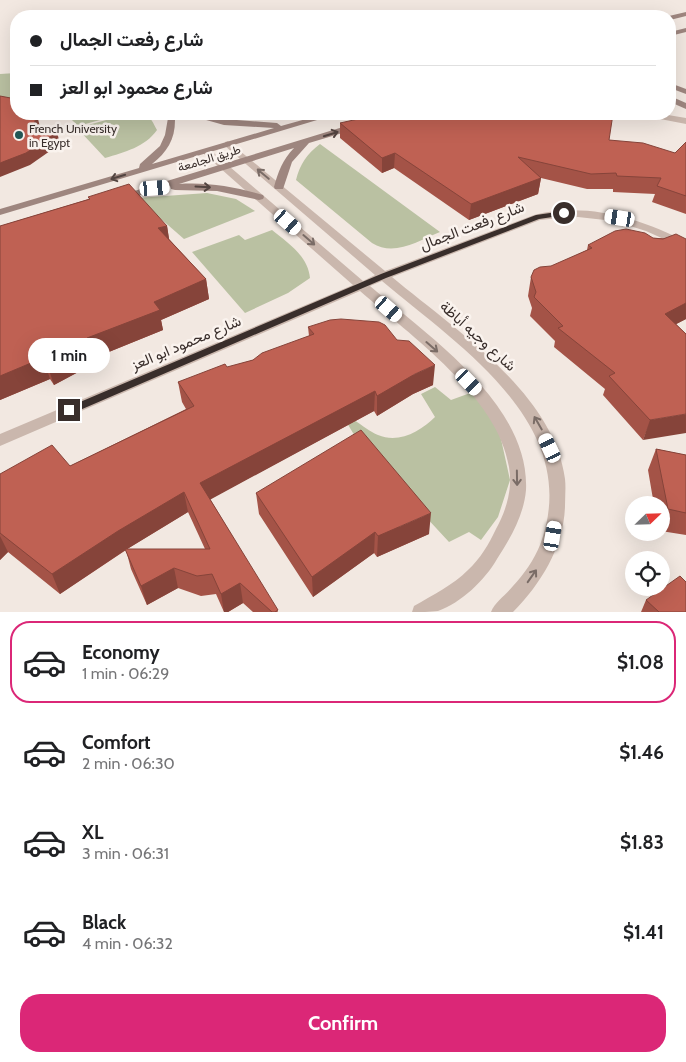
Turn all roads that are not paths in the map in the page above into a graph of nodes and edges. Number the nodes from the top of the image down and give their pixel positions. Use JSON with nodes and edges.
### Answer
{"nodes":[{"id":1,"x":171,"y":120,"type":"dead end"},
{"id":2,"x":217,"y":120,"type":"edge"},
{"id":3,"x":312,"y":120,"type":"edge"},
{"id":4,"x":363,"y":124,"type":"edge"},
{"id":5,"x":292,"y":126,"type":"junction"},
{"id":6,"x":312,"y":140,"type":"junction"},
{"id":7,"x":228,"y":144,"type":"junction"},
{"id":8,"x":206,"y":151,"type":"junction"},
{"id":9,"x":246,"y":160,"type":"junction"},
{"id":10,"x":224,"y":167,"type":"junction"},
{"id":11,"x":135,"y":172,"type":"junction"},
{"id":12,"x":279,"y":187,"type":"junction"},
{"id":13,"x":155,"y":188,"type":"junction"},
{"id":14,"x":259,"y":197,"type":"junction"},
{"id":15,"x":113,"y":201,"type":"edge"},
{"id":16,"x":0,"y":212,"type":"edge"},
{"id":17,"x":686,"y":246,"type":"edge"},
{"id":18,"x":384,"y":276,"type":"junction"},
{"id":19,"x":362,"y":286,"type":"junction"},
{"id":20,"x":0,"y":440,"type":"edge"},
{"id":21,"x":421,"y":612,"type":"edge"},
{"id":22,"x":500,"y":612,"type":"edge"}],
"edges":[{"from":1,"to":11,"type":"street"},
{"from":2,"to":5,"type":"street"},
{"from":3,"to":5,"type":"street","name":"طريق الجامعة"},
{"from":6,"to":4,"type":"street","name":"طريق الجامعة","one_way":true},
{"from":5,"to":7,"type":"street","name":"طريق الجامعة"},
{"from":6,"to":9,"type":"street","name":"طريق الجامعة"},
{"from":6,"to":12,"type":"street"},
{"from":7,"to":8,"type":"street","name":"طريق الجامعة"},
{"from":7,"to":9,"type":"street","name":"شارع وجيه أباظة"},
{"from":8,"to":10,"type":"street"},
{"from":8,"to":11,"type":"street","name":"طريق الجامعة"},
{"from":9,"to":10,"type":"street","name":"طريق الجامعة"},
{"from":12,"to":9,"type":"street","name":"شارع وجيه أباظة","one_way":true},
{"from":10,"to":13,"type":"street","name":"طريق الجامعة"},
{"from":10,"to":14,"type":"street"},
{"from":11,"to":16,"type":"street","name":"طريق الجامعة","one_way":true},
{"from":12,"to":18,"type":"street","name":"شارع وجيه أباظة"},
{"from":13,"to":14,"type":"street","one_way":true},
{"from":13,"to":15,"type":"street","name":"طريق الجامعة"},
{"from":14,"to":19,"type":"street","one_way":true},
{"from":17,"to":18,"type":"street","name":"شارع رفعت الجمال"},
{"from":18,"to":19,"type":"street","name":"شارع محمود ابو العز"},
{"from":22,"to":18,"type":"street","name":"شارع وجيه أباظة","one_way":true},
{"from":19,"to":20,"type":"street","name":"شارع محمود ابو العز"},
{"from":19,"to":21,"type":"street","one_way":true}]}
